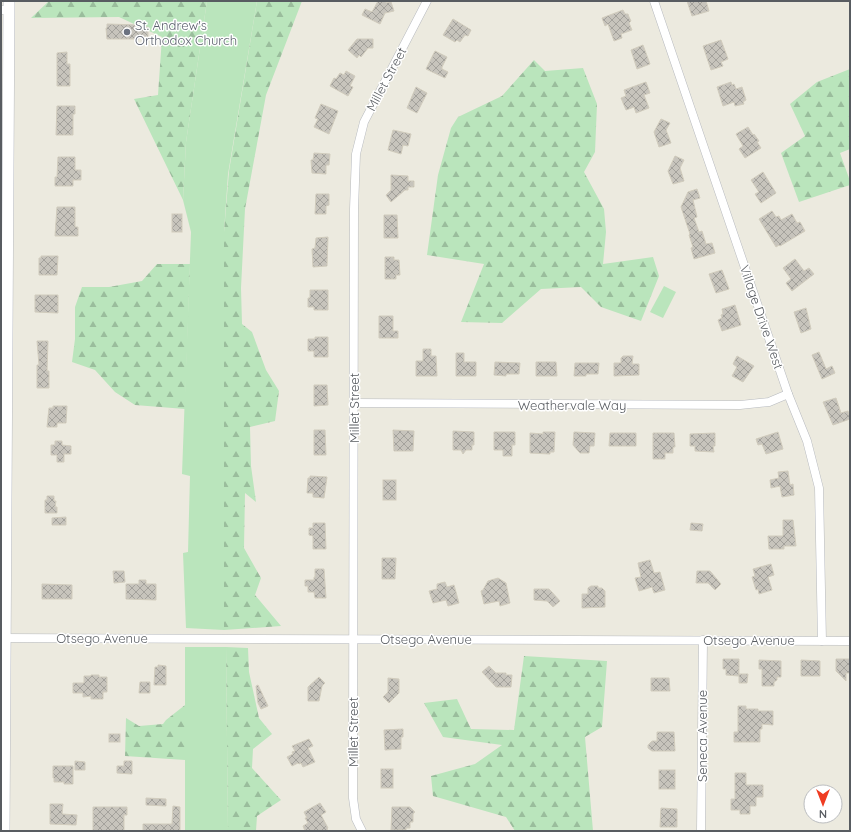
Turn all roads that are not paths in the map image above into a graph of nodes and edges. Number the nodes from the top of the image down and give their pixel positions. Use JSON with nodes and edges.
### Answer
{"nodes":[{"id":1,"x":427,"y":1,"type":"edge"},
{"id":2,"x":654,"y":1,"type":"edge"},
{"id":3,"x":6,"y":7,"type":"edge"},
{"id":4,"x":788,"y":394,"type":"junction"},
{"id":5,"x":354,"y":404,"type":"junction"},
{"id":6,"x":3,"y":638,"type":"edge"},
{"id":7,"x":354,"y":639,"type":"junction"},
{"id":8,"x":703,"y":640,"type":"junction"},
{"id":9,"x":822,"y":641,"type":"junction"},
{"id":10,"x":850,"y":641,"type":"edge"},
{"id":11,"x":4,"y":831,"type":"edge"},
{"id":12,"x":362,"y":831,"type":"edge"},
{"id":13,"x":702,"y":831,"type":"edge"}],
"edges":[{"from":1,"to":5,"type":"street","name":"Millet Street"},
{"from":2,"to":4,"type":"street","name":"Village Drive West"},
{"from":3,"to":6,"type":"street"},
{"from":4,"to":5,"type":"street","name":"Weathervale Way"},
{"from":4,"to":9,"type":"street","name":"Village Drive West"},
{"from":5,"to":7,"type":"street","name":"Millet Street"},
{"from":6,"to":7,"type":"street","name":"Otsego Avenue"},
{"from":6,"to":11,"type":"street"},
{"from":7,"to":8,"type":"street","name":"Otsego Avenue"},
{"from":7,"to":12,"type":"street","name":"Millet Street"},
{"from":8,"to":9,"type":"street","name":"Otsego Avenue"},
{"from":8,"to":13,"type":"street","name":"Seneca Avenue"},
{"from":9,"to":10,"type":"street","name":"Otsego Avenue"}]}
